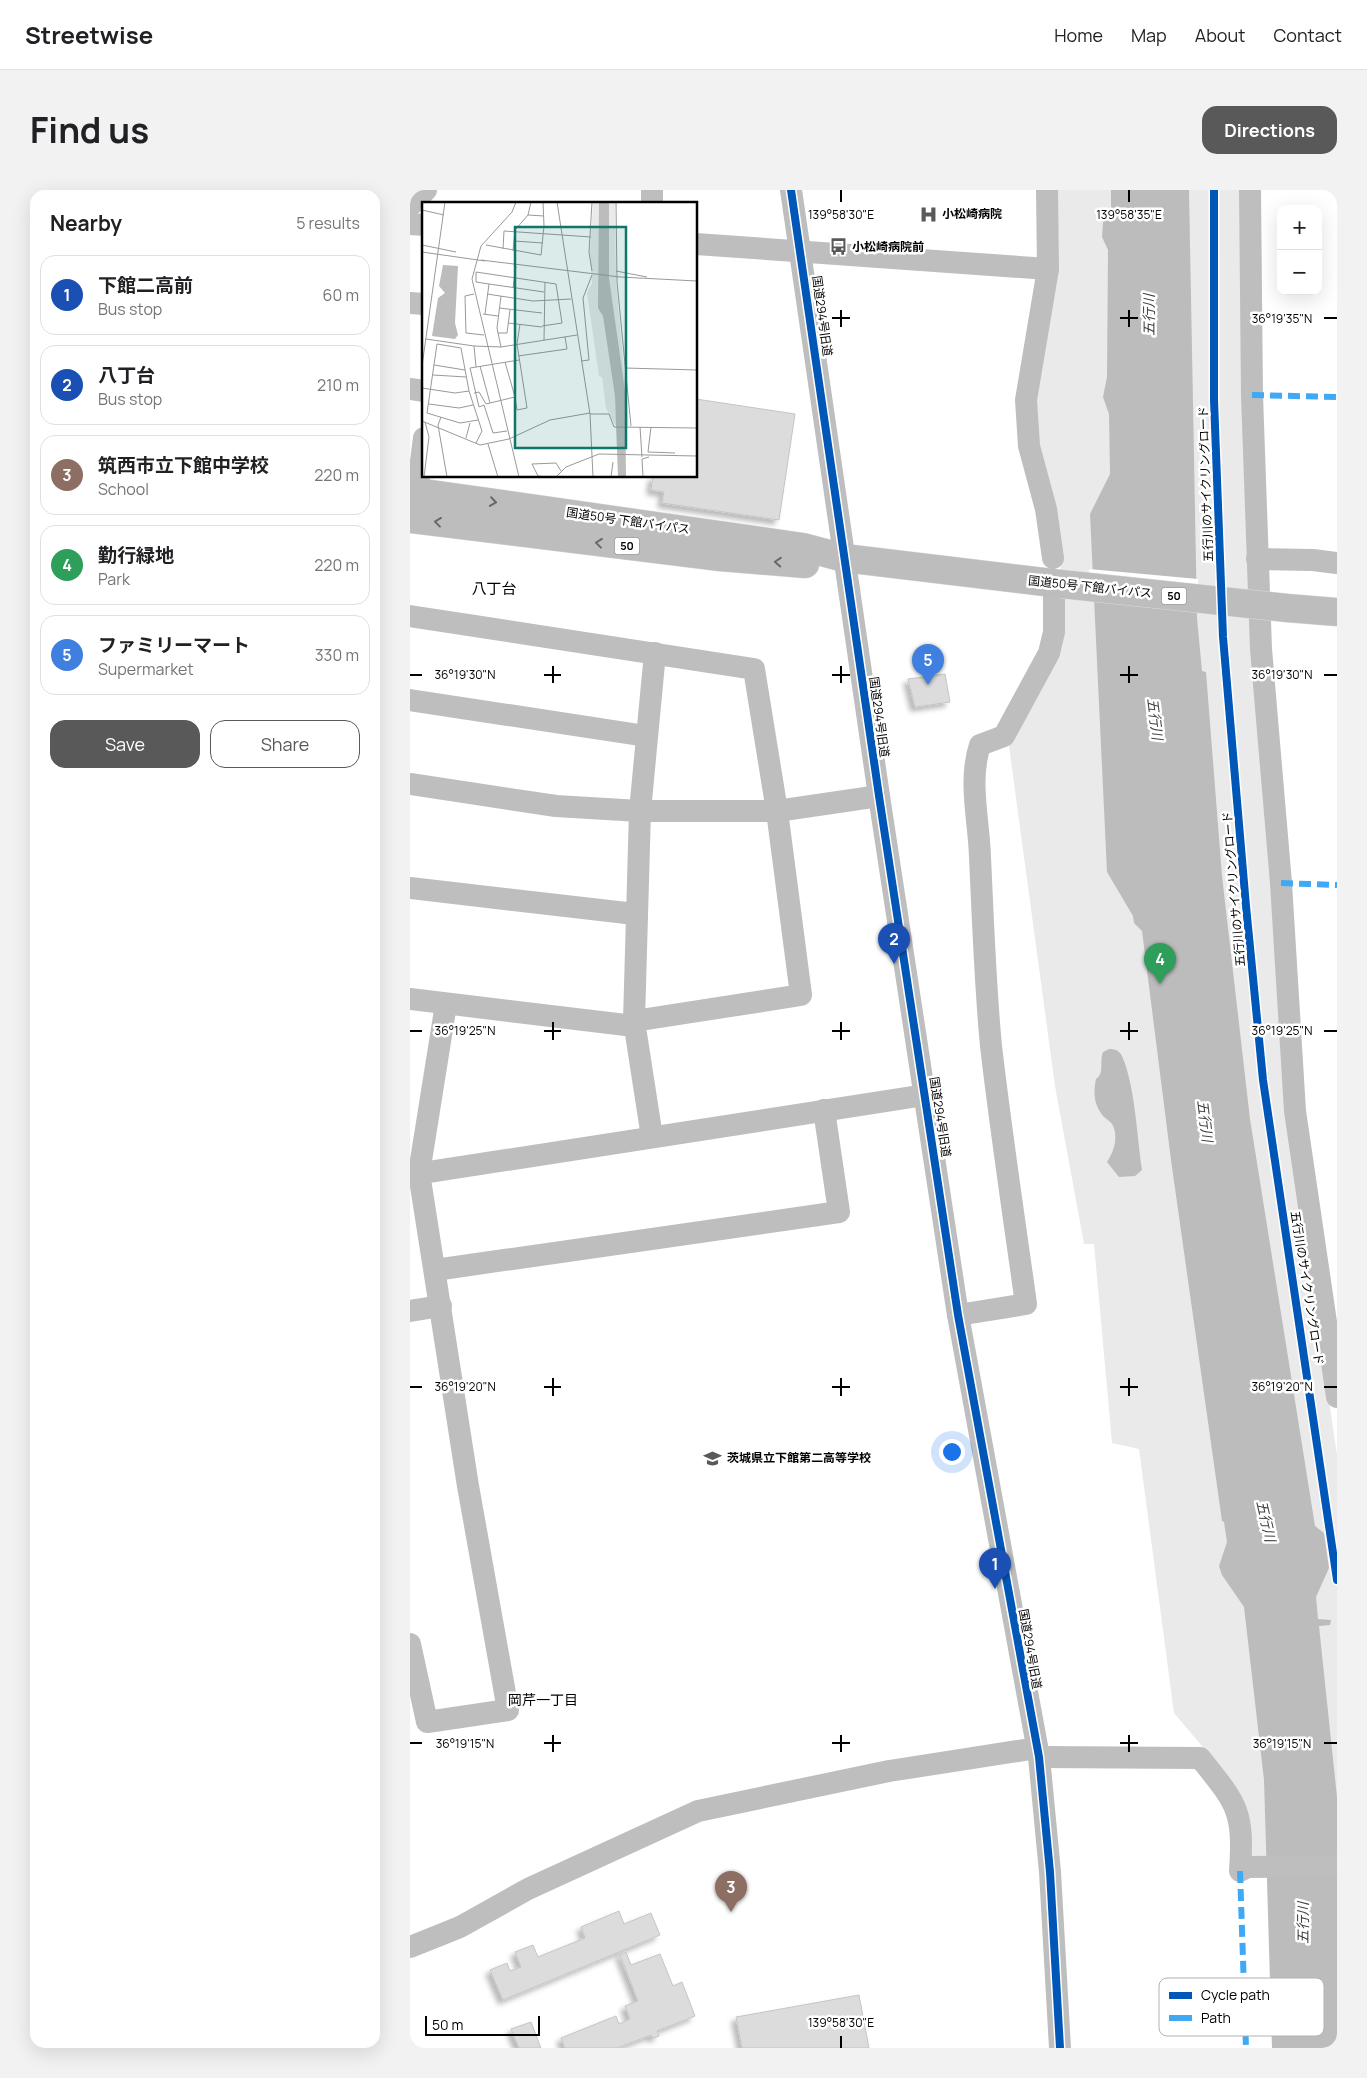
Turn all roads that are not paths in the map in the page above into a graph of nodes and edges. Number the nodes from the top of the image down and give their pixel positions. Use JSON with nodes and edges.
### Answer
{"nodes":[{"id":1,"x":426,"y":190,"type":"edge"},
{"id":2,"x":791,"y":190,"type":"edge"},
{"id":3,"x":1047,"y":190,"type":"edge"},
{"id":4,"x":1250,"y":190,"type":"edge"},
{"id":5,"x":410,"y":206,"type":"edge"},
{"id":6,"x":698,"y":244,"type":"edge"},
{"id":7,"x":801,"y":251,"type":"junction"},
{"id":8,"x":1048,"y":269,"type":"junction"},
{"id":9,"x":422,"y":448,"type":"edge"},
{"id":10,"x":413,"y":491,"type":"edge"},
{"id":11,"x":410,"y":522,"type":"edge"},
{"id":12,"x":844,"y":558,"type":"junction"},
{"id":13,"x":1053,"y":558,"type":"dead end"},
{"id":14,"x":1257,"y":559,"type":"junction"},
{"id":15,"x":1337,"y":563,"type":"edge"},
{"id":16,"x":1057,"y":590,"type":"junction"},
{"id":17,"x":1337,"y":612,"type":"edge"},
{"id":18,"x":410,"y":616,"type":"edge"},
{"id":19,"x":655,"y":654,"type":"junction"},
{"id":20,"x":410,"y":700,"type":"edge"},
{"id":21,"x":646,"y":736,"type":"junction"},
{"id":22,"x":410,"y":784,"type":"edge"},
{"id":23,"x":879,"y":796,"type":"junction"},
{"id":24,"x":640,"y":811,"type":"junction"},
{"id":25,"x":777,"y":811,"type":"junction"},
{"id":26,"x":410,"y":888,"type":"edge"},
{"id":27,"x":635,"y":914,"type":"junction"},
{"id":28,"x":410,"y":999,"type":"edge"},
{"id":29,"x":446,"y":1004,"type":"junction"},
{"id":30,"x":634,"y":1023,"type":"junction"},
{"id":31,"x":925,"y":1095,"type":"junction"},
{"id":32,"x":824,"y":1110,"type":"junction"},
{"id":33,"x":652,"y":1136,"type":"junction"},
{"id":34,"x":415,"y":1174,"type":"edge"},
{"id":35,"x":435,"y":1270,"type":"junction"},
{"id":36,"x":441,"y":1306,"type":"junction"},
{"id":37,"x":410,"y":1311,"type":"edge"},
{"id":38,"x":958,"y":1314,"type":"junction"},
{"id":39,"x":1335,"y":1373,"type":"edge"},
{"id":40,"x":1337,"y":1397,"type":"edge"},
{"id":41,"x":410,"y":1644,"type":"edge"},
{"id":42,"x":1038,"y":1752,"type":"junction"},
{"id":43,"x":1337,"y":1866,"type":"edge"},
{"id":44,"x":410,"y":1947,"type":"edge"},
{"id":45,"x":1060,"y":2048,"type":"edge"}],
"edges":[{"from":1,"to":5,"type":"street"},
{"from":2,"to":7,"type":"street","name":"国道294号旧道"},
{"from":3,"to":8,"type":"street"},
{"from":4,"to":14,"type":"street"},
{"from":6,"to":7,"type":"street"},
{"from":7,"to":8,"type":"street"},
{"from":7,"to":12,"type":"street","name":"国道294号旧道"},
{"from":8,"to":13,"type":"street"},
{"from":9,"to":10,"type":"street"},
{"from":10,"to":12,"type":"highway","name":"国道50号 下館バイパス","number":"50","one_way":true},
{"from":12,"to":11,"type":"highway","name":"国道50号 下館バイパス","number":"50","one_way":true},
{"from":12,"to":16,"type":"highway","name":"国道50号 下館バイパス","number":"50"},
{"from":12,"to":23,"type":"street","name":"国道294号旧道"},
{"from":14,"to":15,"type":"street"},
{"from":14,"to":39,"type":"street"},
{"from":16,"to":17,"type":"highway","name":"国道50号 下館バイパス","number":"50","bridge":true},
{"from":16,"to":38,"type":"street"},
{"from":18,"to":19,"type":"street"},
{"from":19,"to":21,"type":"street"},
{"from":19,"to":25,"type":"street"},
{"from":20,"to":21,"type":"street"},
{"from":21,"to":24,"type":"street"},
{"from":22,"to":24,"type":"street"},
{"from":23,"to":25,"type":"street"},
{"from":23,"to":31,"type":"street","name":"国道294号旧道"},
{"from":24,"to":25,"type":"street"},
{"from":24,"to":27,"type":"street"},
{"from":25,"to":30,"type":"street"},
{"from":26,"to":27,"type":"street"},
{"from":27,"to":30,"type":"street"},
{"from":28,"to":29,"type":"street"},
{"from":29,"to":30,"type":"street"},
{"from":29,"to":34,"type":"street"},
{"from":30,"to":33,"type":"street"},
{"from":31,"to":32,"type":"street"},
{"from":31,"to":38,"type":"street","name":"国道294号旧道"},
{"from":32,"to":33,"type":"street"},
{"from":32,"to":35,"type":"street"},
{"from":33,"to":34,"type":"street"},
{"from":34,"to":35,"type":"street"},
{"from":35,"to":36,"type":"street"},
{"from":36,"to":37,"type":"street"},
{"from":36,"to":41,"type":"street"},
{"from":38,"to":42,"type":"street","name":"国道294号旧道"},
{"from":39,"to":40,"type":"street"},
{"from":42,"to":43,"type":"street"},
{"from":42,"to":44,"type":"street"},
{"from":42,"to":45,"type":"street","name":"国道294号旧道"}]}
